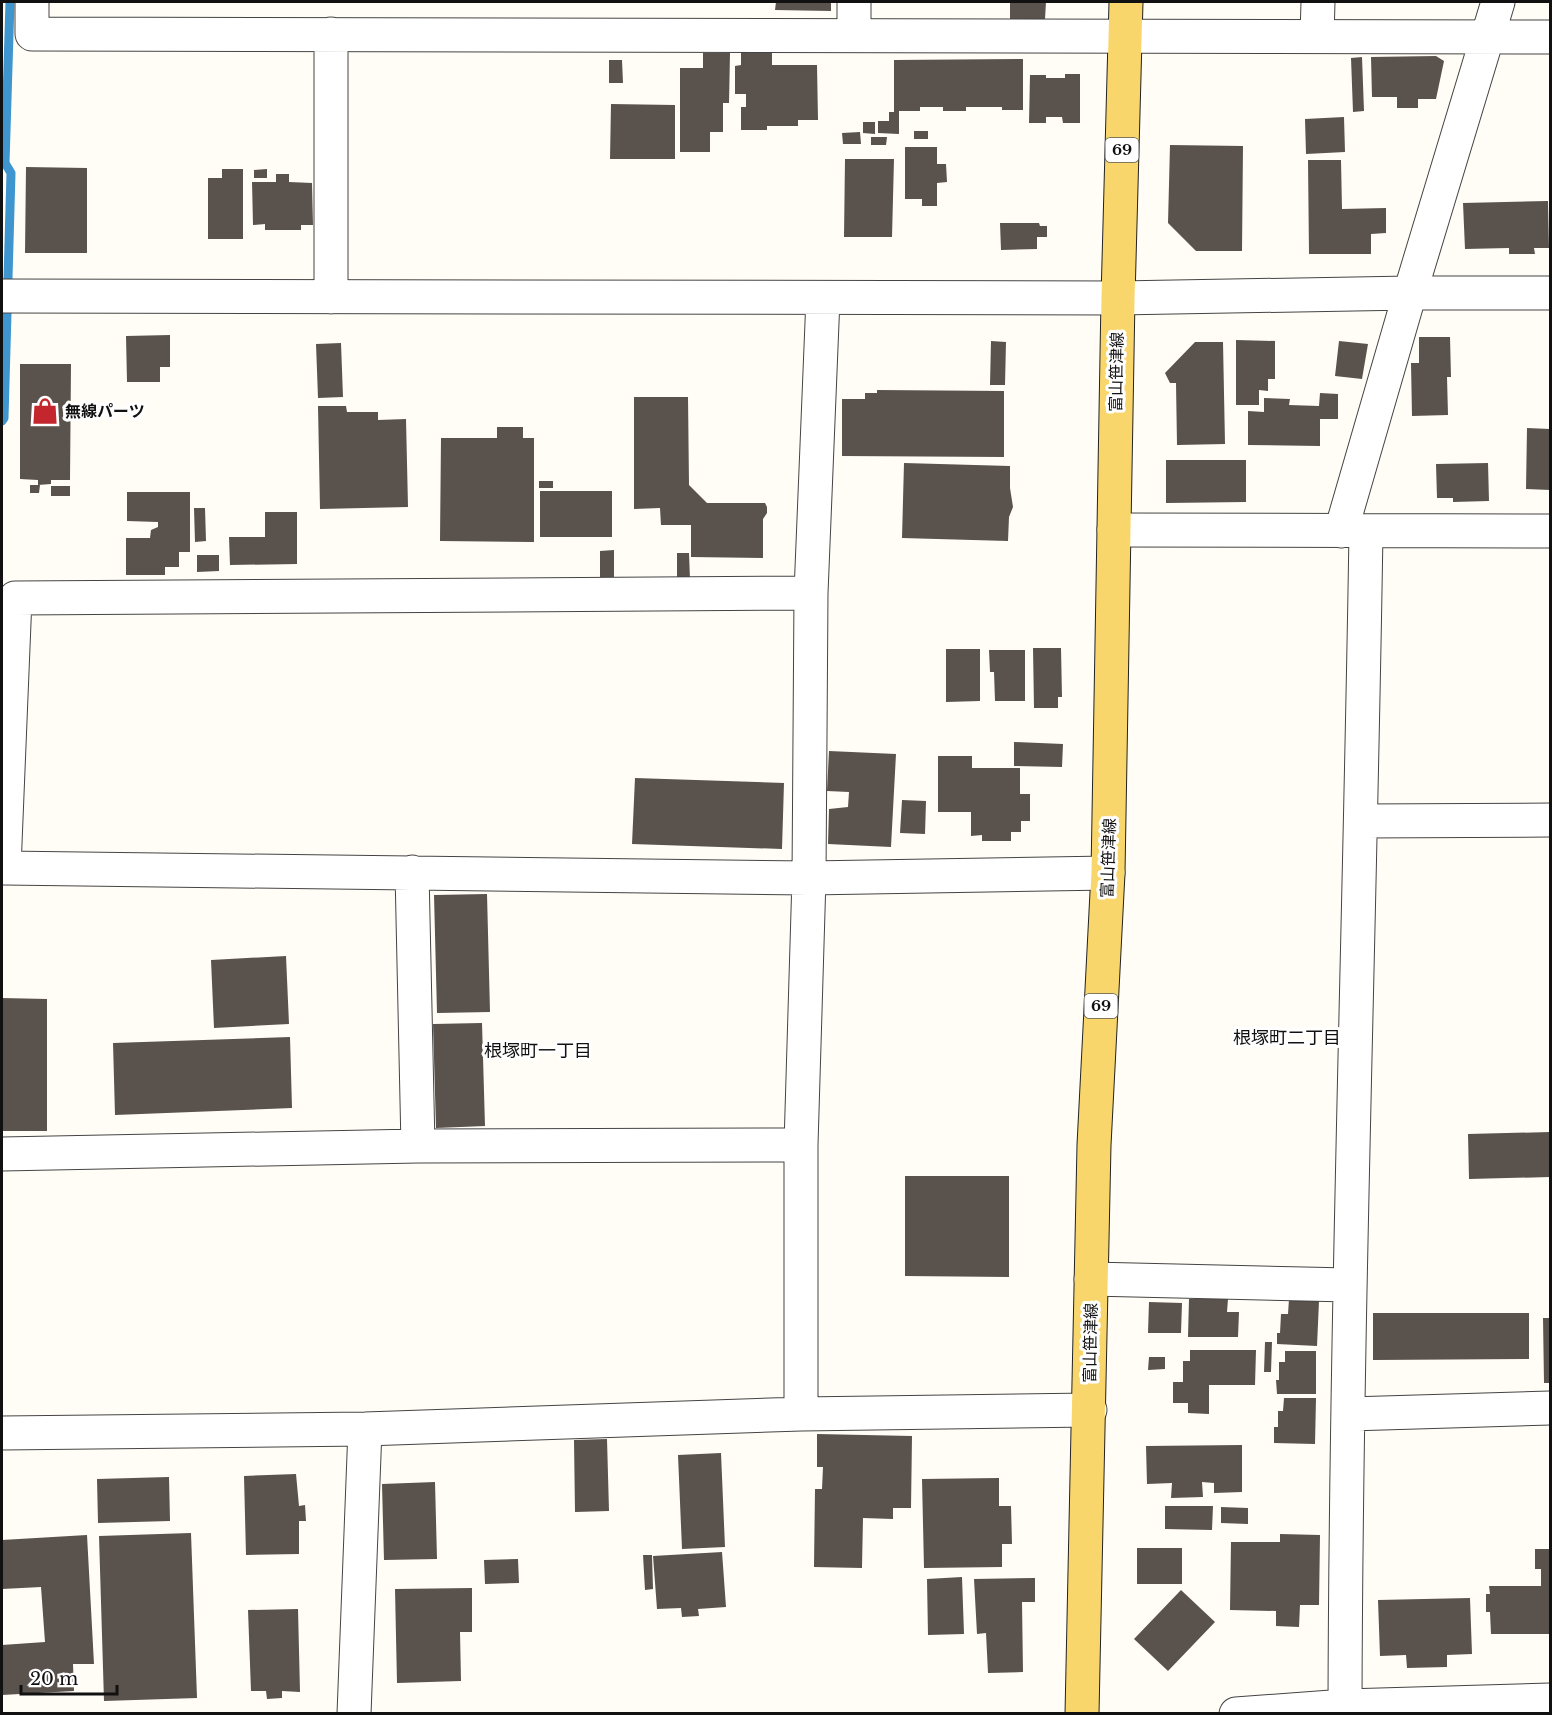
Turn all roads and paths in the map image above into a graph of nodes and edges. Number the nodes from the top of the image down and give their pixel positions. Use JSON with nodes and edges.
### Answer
{"nodes":[{"id":1,"x":32,"y":2,"type":"edge"},
{"id":2,"x":854,"y":2,"type":"edge"},
{"id":3,"x":1126,"y":2,"type":"edge"},
{"id":4,"x":1317,"y":2,"type":"edge"},
{"id":5,"x":1498,"y":2,"type":"edge"},
{"id":6,"x":331,"y":34,"type":"junction"},
{"id":7,"x":854,"y":35,"type":"junction"},
{"id":8,"x":1126,"y":36,"type":"junction"},
{"id":9,"x":1317,"y":36,"type":"junction"},
{"id":10,"x":1486,"y":37,"type":"junction"},
{"id":11,"x":1551,"y":37,"type":"edge"},
{"id":12,"x":1410,"y":293,"type":"junction"},
{"id":13,"x":1551,"y":293,"type":"edge"},
{"id":14,"x":2,"y":296,"type":"edge"},
{"id":15,"x":331,"y":297,"type":"junction"},
{"id":16,"x":823,"y":298,"type":"junction"},
{"id":17,"x":1118,"y":298,"type":"junction"},
{"id":18,"x":1114,"y":530,"type":"junction"},
{"id":19,"x":1354,"y":531,"type":"junction"},
{"id":20,"x":1551,"y":531,"type":"edge"},
{"id":21,"x":811,"y":593,"type":"junction"},
{"id":22,"x":1551,"y":820,"type":"edge"},
{"id":23,"x":1362,"y":821,"type":"junction"},
{"id":24,"x":412,"y":872,"type":"junction"},
{"id":25,"x":1108,"y":873,"type":"junction"},
{"id":26,"x":809,"y":878,"type":"junction"},
{"id":27,"x":801,"y":1145,"type":"junction"},
{"id":28,"x":418,"y":1146,"type":"junction"},
{"id":29,"x":2,"y":1155,"type":"edge"},
{"id":30,"x":1091,"y":1279,"type":"junction"},
{"id":31,"x":1349,"y":1285,"type":"junction"},
{"id":32,"x":1551,"y":1408,"type":"edge"},
{"id":33,"x":1089,"y":1410,"type":"junction"},
{"id":34,"x":801,"y":1414,"type":"junction"},
{"id":35,"x":1349,"y":1414,"type":"junction"},
{"id":36,"x":365,"y":1429,"type":"junction"},
{"id":37,"x":2,"y":1432,"type":"edge"},
{"id":38,"x":1551,"y":1700,"type":"edge"},
{"id":39,"x":1345,"y":1706,"type":"junction"},
{"id":40,"x":354,"y":1713,"type":"edge"},
{"id":41,"x":1082,"y":1713,"type":"edge"},
{"id":42,"x":1236,"y":1713,"type":"edge"}],
"edges":[{"from":1,"to":6,"type":"street"},
{"from":2,"to":7,"type":"street"},
{"from":3,"to":8,"type":"main road","name":"富山笹津線","number":"69"},
{"from":4,"to":9,"type":"street"},
{"from":5,"to":10,"type":"street"},
{"from":6,"to":7,"type":"street"},
{"from":6,"to":15,"type":"street"},
{"from":7,"to":8,"type":"street"},
{"from":8,"to":9,"type":"street"},
{"from":8,"to":17,"type":"main road","name":"富山笹津線","number":"69"},
{"from":9,"to":10,"type":"street"},
{"from":10,"to":11,"type":"street"},
{"from":10,"to":12,"type":"street"},
{"from":12,"to":13,"type":"street"},
{"from":12,"to":17,"type":"street"},
{"from":12,"to":19,"type":"street"},
{"from":14,"to":15,"type":"street"},
{"from":15,"to":16,"type":"street"},
{"from":16,"to":17,"type":"street"},
{"from":16,"to":21,"type":"street"},
{"from":17,"to":18,"type":"main road","name":"富山笹津線","number":"69"},
{"from":18,"to":19,"type":"street"},
{"from":18,"to":25,"type":"main road","name":"富山笹津線","number":"69"},
{"from":19,"to":20,"type":"street"},
{"from":19,"to":23,"type":"street"},
{"from":21,"to":24,"type":"street"},
{"from":21,"to":26,"type":"street"},
{"from":22,"to":23,"type":"street"},
{"from":23,"to":31,"type":"street"},
{"from":24,"to":26,"type":"street"},
{"from":24,"to":28,"type":"street"},
{"from":25,"to":26,"type":"street"},
{"from":25,"to":30,"type":"main road","name":"富山笹津線","number":"69"},
{"from":26,"to":27,"type":"street"},
{"from":27,"to":28,"type":"street"},
{"from":27,"to":34,"type":"street"},
{"from":28,"to":29,"type":"street"},
{"from":30,"to":31,"type":"street"},
{"from":30,"to":33,"type":"main road","name":"富山笹津線","number":"69"},
{"from":31,"to":35,"type":"street"},
{"from":32,"to":35,"type":"street"},
{"from":33,"to":34,"type":"street"},
{"from":33,"to":41,"type":"main road","name":"富山笹津線","number":"69"},
{"from":34,"to":36,"type":"street"},
{"from":35,"to":39,"type":"street"},
{"from":36,"to":37,"type":"street"},
{"from":36,"to":40,"type":"street"},
{"from":38,"to":39,"type":"street"},
{"from":39,"to":42,"type":"street"}]}
